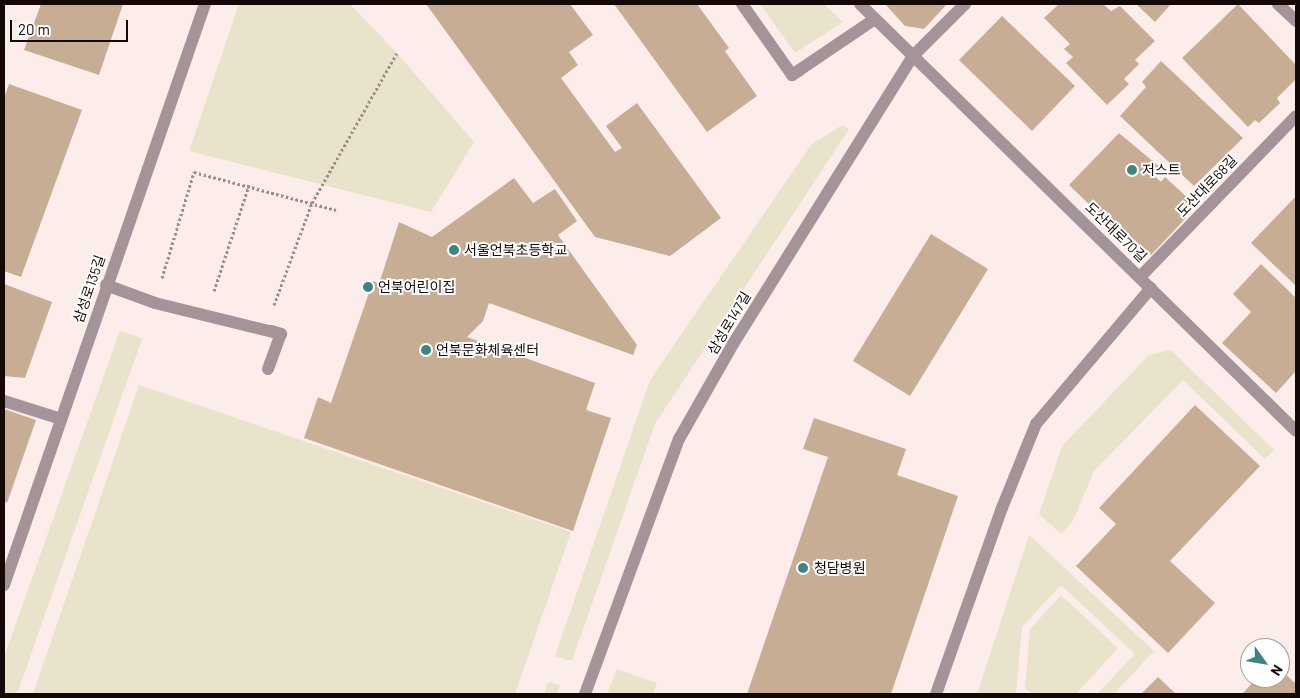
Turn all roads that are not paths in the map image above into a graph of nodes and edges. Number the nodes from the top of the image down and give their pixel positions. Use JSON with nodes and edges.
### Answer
{"nodes":[{"id":1,"x":205,"y":4,"type":"edge"},
{"id":2,"x":742,"y":4,"type":"edge"},
{"id":3,"x":860,"y":4,"type":"edge"},
{"id":4,"x":965,"y":4,"type":"edge"},
{"id":5,"x":1278,"y":4,"type":"edge"},
{"id":6,"x":875,"y":19,"type":"junction"},
{"id":7,"x":1296,"y":22,"type":"edge"},
{"id":8,"x":913,"y":56,"type":"junction"},
{"id":9,"x":1296,"y":116,"type":"edge"},
{"id":10,"x":1140,"y":277,"type":"junction"},
{"id":11,"x":106,"y":285,"type":"junction"},
{"id":12,"x":1151,"y":288,"type":"junction"},
{"id":13,"x":281,"y":334,"type":"junction"},
{"id":14,"x":268,"y":369,"type":"dead end"},
{"id":15,"x":4,"y":401,"type":"edge"},
{"id":16,"x":61,"y":419,"type":"junction"},
{"id":17,"x":1296,"y":431,"type":"edge"},
{"id":18,"x":4,"y":584,"type":"edge"},
{"id":19,"x":586,"y":694,"type":"edge"},
{"id":20,"x":936,"y":694,"type":"edge"}],
"edges":[{"from":1,"to":11,"type":"street","name":"삼성로135길"},
{"from":2,"to":6,"type":"street"},
{"from":3,"to":6,"type":"street","name":"도산대로70길"},
{"from":4,"to":8,"type":"street","name":"삼성로147길"},
{"from":5,"to":7,"type":"street"},
{"from":6,"to":8,"type":"street","name":"도산대로70길"},
{"from":8,"to":10,"type":"street","name":"도산대로70길"},
{"from":8,"to":19,"type":"street","name":"삼성로147길"},
{"from":9,"to":10,"type":"street","name":"도산대로68길"},
{"from":10,"to":12,"type":"street","name":"도산대로70길"},
{"from":11,"to":13,"type":"street"},
{"from":11,"to":13,"type":"street"},
{"from":11,"to":16,"type":"street","name":"삼성로135길"},
{"from":12,"to":17,"type":"street","name":"도산대로70길"},
{"from":12,"to":20,"type":"street"},
{"from":13,"to":14,"type":"street"},
{"from":15,"to":16,"type":"street"},
{"from":16,"to":18,"type":"street","name":"삼성로135길"}]}
